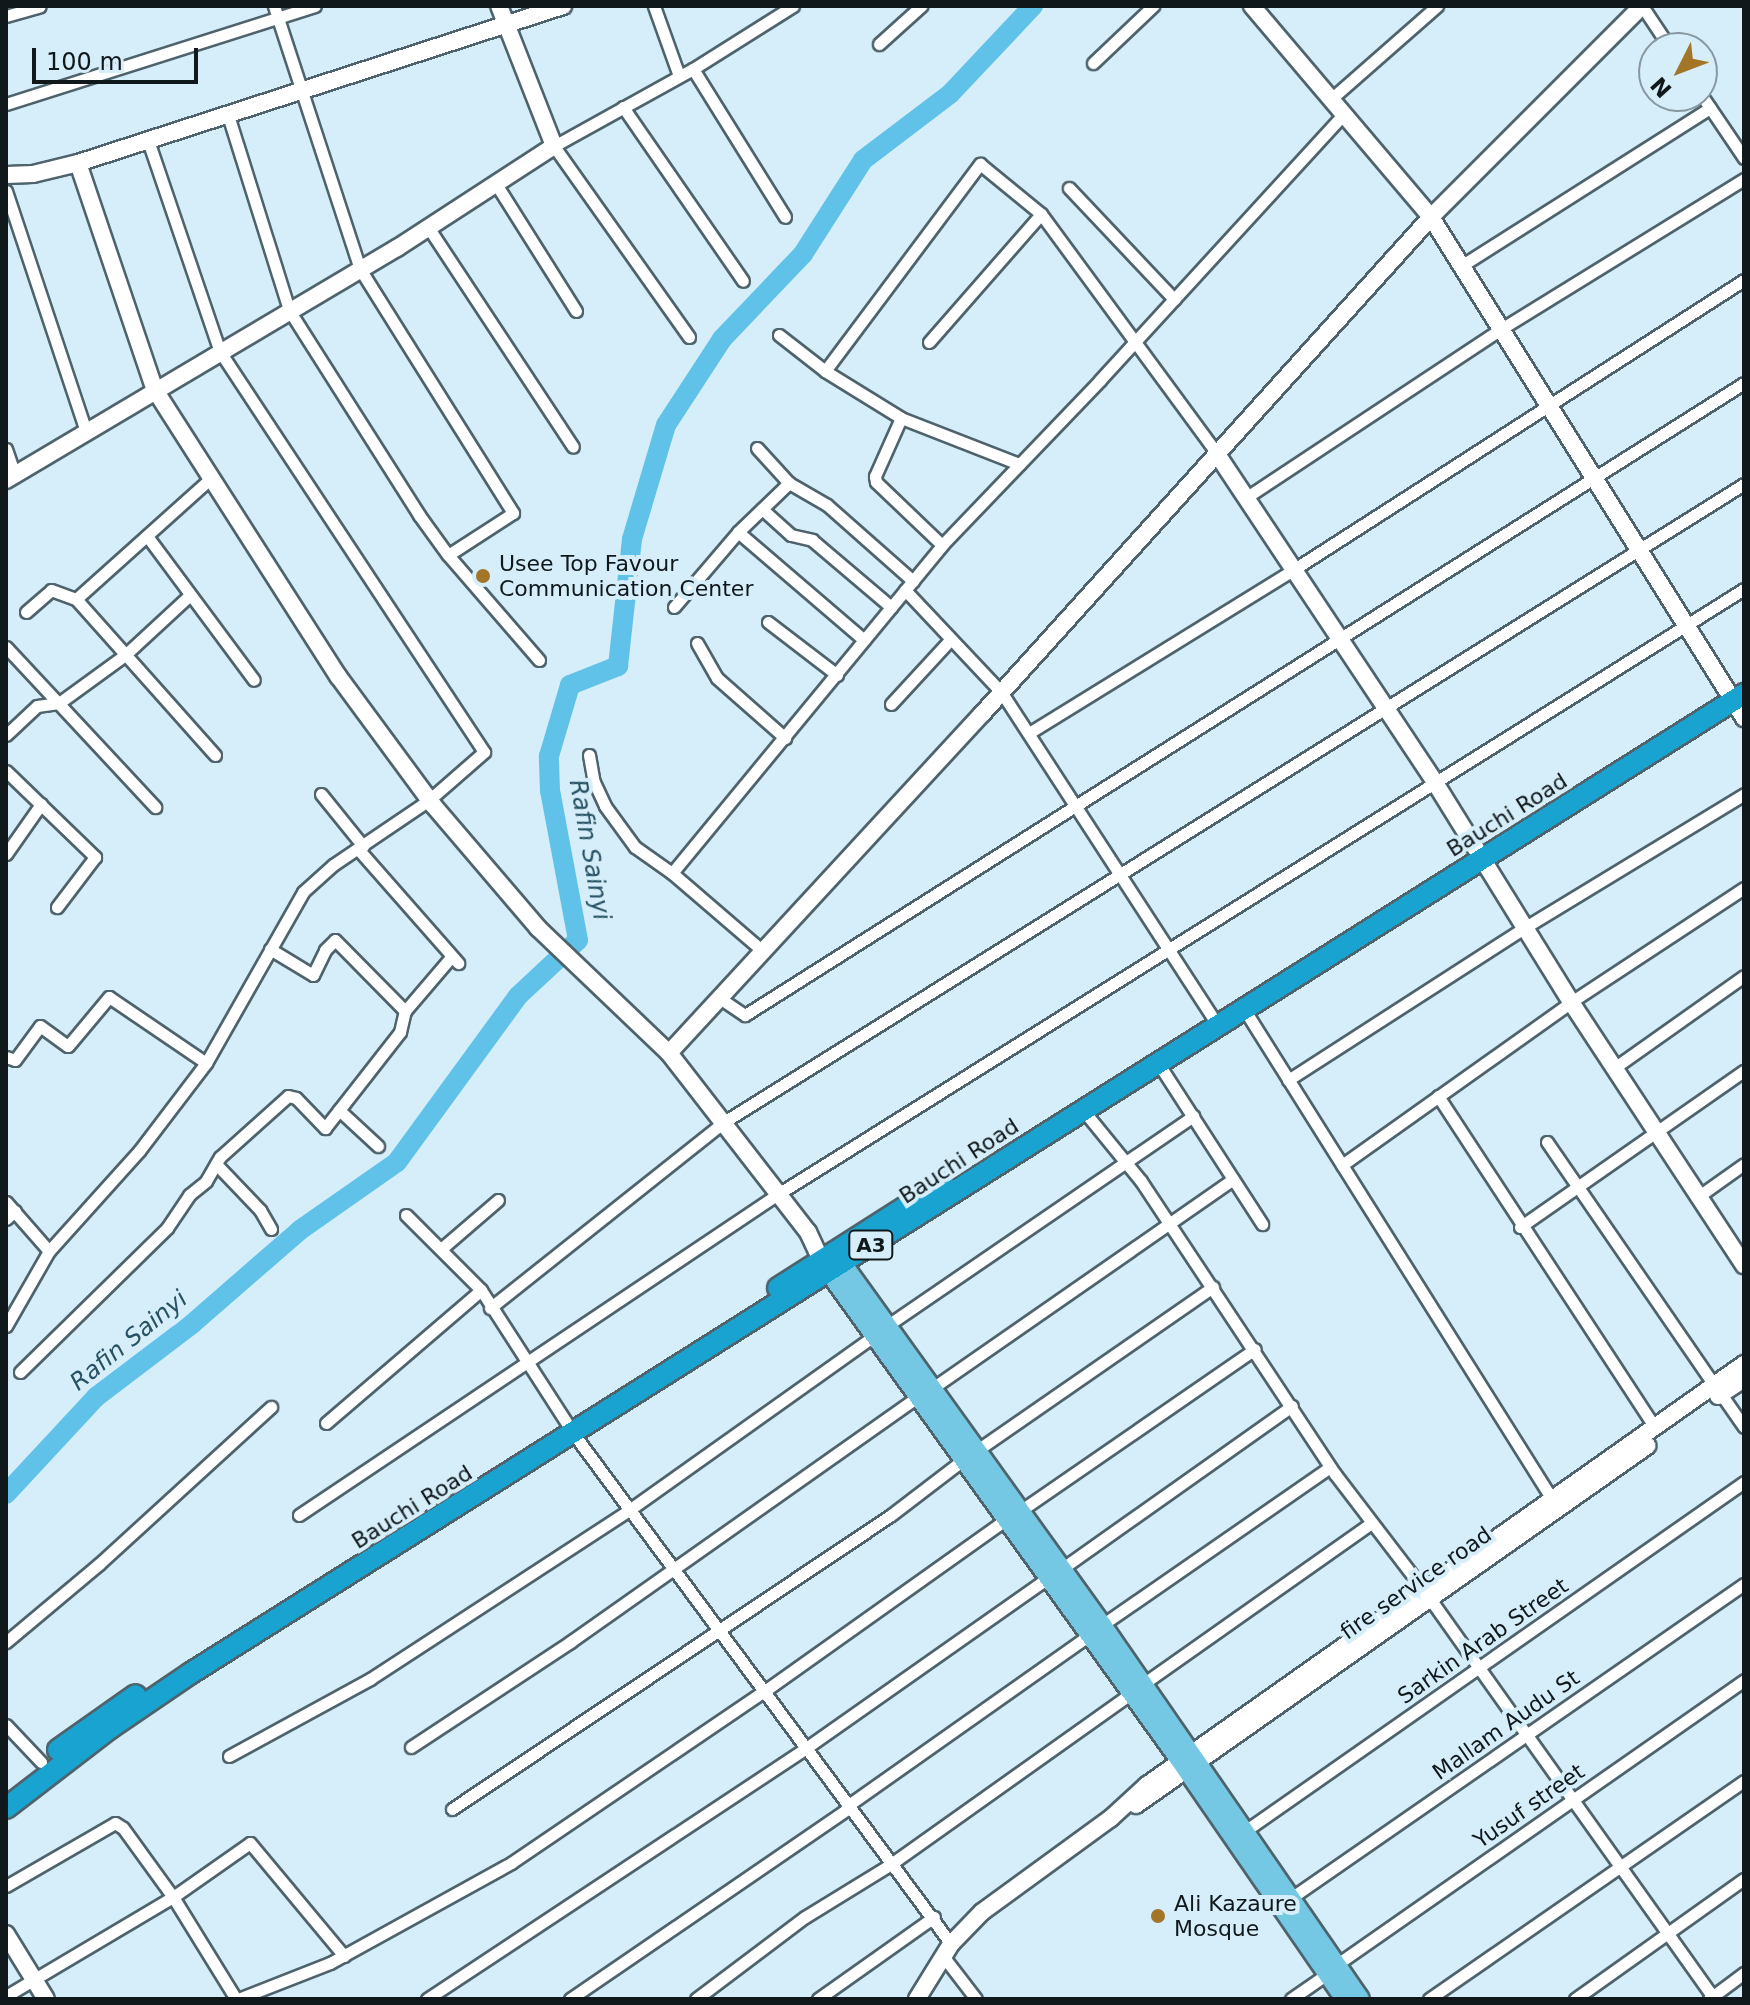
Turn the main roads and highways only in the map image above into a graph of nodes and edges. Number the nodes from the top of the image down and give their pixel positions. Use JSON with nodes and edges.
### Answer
{"nodes":[{"id":1,"x":1739,"y":698,"type":"edge"},
{"id":2,"x":1479,"y":855,"type":"junction"},
{"id":3,"x":828,"y":1258,"type":"junction"},
{"id":4,"x":570,"y":1429,"type":"junction"},
{"id":5,"x":1189,"y":1761,"type":"junction"},
{"id":6,"x":6,"y":1790,"type":"edge"},
{"id":7,"x":6,"y":1808,"type":"edge"},
{"id":8,"x":1332,"y":1970,"type":"junction"},
{"id":9,"x":1345,"y":1999,"type":"edge"},
{"id":10,"x":1360,"y":1999,"type":"edge"}],
"edges":[{"from":1,"to":2,"type":"highway","name":"Bauchi Road","number":"A3"},
{"from":2,"to":3,"type":"highway","name":"Bauchi Road","number":"A3"},
{"from":2,"to":3,"type":"highway","name":"Bauchi Road","number":"A3"},
{"from":3,"to":4,"type":"highway","name":"Bauchi Road","number":"A3"},
{"from":3,"to":5,"type":"main road"},
{"from":4,"to":6,"type":"highway","name":"Bauchi Road","number":"A3"},
{"from":4,"to":7,"type":"highway","name":"Bauchi Road","number":"A3"},
{"from":5,"to":8,"type":"main road"},
{"from":5,"to":8,"type":"main road"},
{"from":8,"to":9,"type":"main road"},
{"from":8,"to":10,"type":"main road"}]}
